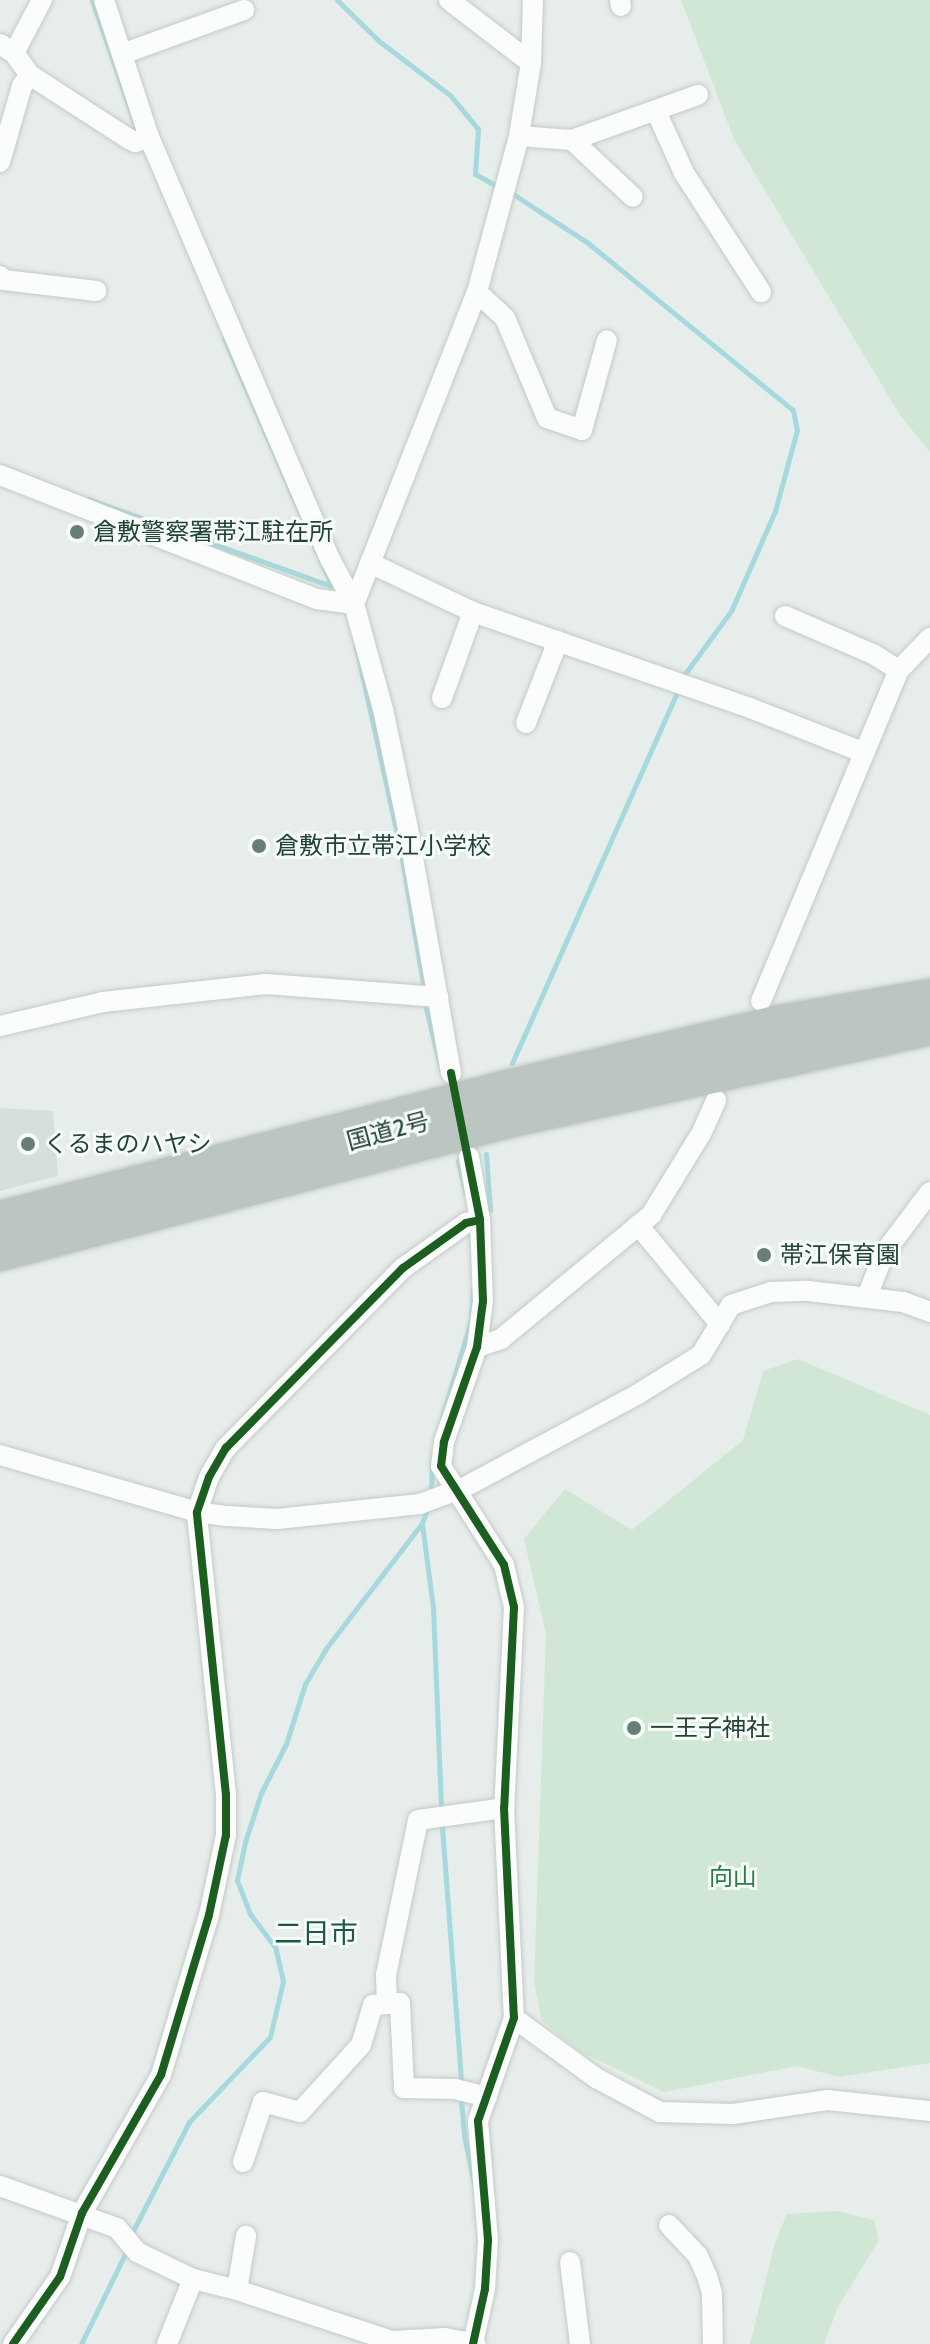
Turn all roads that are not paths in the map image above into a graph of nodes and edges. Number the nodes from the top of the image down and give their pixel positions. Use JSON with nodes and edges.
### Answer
{"nodes":[{"id":1,"x":42,"y":0,"type":"edge"},
{"id":2,"x":104,"y":0,"type":"edge"},
{"id":3,"x":449,"y":0,"type":"edge"},
{"id":4,"x":533,"y":0,"type":"edge"},
{"id":5,"x":244,"y":10,"type":"dead end"},
{"id":6,"x":7,"y":49,"type":"edge"},
{"id":7,"x":122,"y":54,"type":"junction"},
{"id":8,"x":531,"y":63,"type":"junction"},
{"id":9,"x":30,"y":75,"type":"junction"},
{"id":10,"x":698,"y":95,"type":"dead end"},
{"id":11,"x":656,"y":111,"type":"junction"},
{"id":12,"x":519,"y":136,"type":"junction"},
{"id":13,"x":143,"y":139,"type":"junction"},
{"id":14,"x":572,"y":140,"type":"junction"},
{"id":15,"x":0,"y":162,"type":"edge"},
{"id":16,"x":633,"y":197,"type":"dead end"},
{"id":17,"x":0,"y":276,"type":"edge"},
{"id":18,"x":96,"y":291,"type":"dead end"},
{"id":19,"x":477,"y":292,"type":"junction"},
{"id":20,"x":761,"y":292,"type":"dead end"},
{"id":21,"x":607,"y":340,"type":"dead end"},
{"id":22,"x":0,"y":475,"type":"edge"},
{"id":23,"x":370,"y":563,"type":"junction"},
{"id":24,"x":354,"y":604,"type":"junction"},
{"id":25,"x":473,"y":612,"type":"junction"},
{"id":26,"x":785,"y":616,"type":"dead end"},
{"id":27,"x":930,"y":638,"type":"edge"},
{"id":28,"x":558,"y":641,"type":"junction"},
{"id":29,"x":899,"y":670,"type":"junction"},
{"id":30,"x":442,"y":698,"type":"dead end"},
{"id":31,"x":526,"y":723,"type":"dead end"},
{"id":32,"x":865,"y":753,"type":"junction"},
{"id":33,"x":439,"y":997,"type":"junction"},
{"id":34,"x":930,"y":997,"type":"edge"},
{"id":35,"x":761,"y":1001,"type":"dead end"},
{"id":36,"x":0,"y":1026,"type":"edge"},
{"id":37,"x":930,"y":1027,"type":"edge"},
{"id":38,"x":451,"y":1073,"type":"dead end"},
{"id":39,"x":716,"y":1100,"type":"dead end"},
{"id":40,"x":469,"y":1157,"type":"dead end"},
{"id":41,"x":930,"y":1192,"type":"edge"},
{"id":42,"x":0,"y":1219,"type":"edge"},
{"id":43,"x":480,"y":1220,"type":"junction"},
{"id":44,"x":638,"y":1225,"type":"junction"},
{"id":45,"x":0,"y":1253,"type":"edge"},
{"id":46,"x":867,"y":1297,"type":"junction"},
{"id":47,"x":930,"y":1312,"type":"edge"},
{"id":48,"x":720,"y":1324,"type":"junction"},
{"id":49,"x":477,"y":1347,"type":"junction"},
{"id":50,"x":0,"y":1455,"type":"edge"},
{"id":51,"x":454,"y":1491,"type":"junction"},
{"id":52,"x":197,"y":1512,"type":"junction"},
{"id":53,"x":504,"y":1808,"type":"junction"},
{"id":54,"x":387,"y":2004,"type":"junction"},
{"id":55,"x":514,"y":2018,"type":"junction"},
{"id":56,"x":487,"y":2097,"type":"junction"},
{"id":57,"x":930,"y":2111,"type":"edge"},
{"id":58,"x":243,"y":2162,"type":"dead end"},
{"id":59,"x":0,"y":2186,"type":"edge"},
{"id":60,"x":82,"y":2213,"type":"junction"},
{"id":61,"x":669,"y":2225,"type":"dead end"},
{"id":62,"x":246,"y":2236,"type":"dead end"},
{"id":63,"x":570,"y":2262,"type":"dead end"},
{"id":64,"x":193,"y":2279,"type":"junction"},
{"id":65,"x":237,"y":2290,"type":"junction"},
{"id":66,"x":391,"y":2342,"type":"edge"},
{"id":67,"x":13,"y":2344,"type":"edge"},
{"id":68,"x":167,"y":2344,"type":"edge"},
{"id":69,"x":474,"y":2344,"type":"edge"},
{"id":70,"x":580,"y":2344,"type":"edge"},
{"id":71,"x":713,"y":2344,"type":"edge"}],
"edges":[{"from":1,"to":6,"type":"street"},
{"from":2,"to":7,"type":"street"},
{"from":3,"to":8,"type":"street"},
{"from":4,"to":8,"type":"street"},
{"from":5,"to":7,"type":"street"},
{"from":6,"to":9,"type":"street"},
{"from":7,"to":13,"type":"street"},
{"from":8,"to":12,"type":"street"},
{"from":9,"to":13,"type":"street"},
{"from":9,"to":15,"type":"street"},
{"from":10,"to":11,"type":"street"},
{"from":11,"to":14,"type":"street"},
{"from":11,"to":20,"type":"street"},
{"from":12,"to":14,"type":"street"},
{"from":12,"to":19,"type":"street"},
{"from":13,"to":24,"type":"street"},
{"from":14,"to":16,"type":"street"},
{"from":17,"to":18,"type":"street"},
{"from":19,"to":21,"type":"street"},
{"from":19,"to":23,"type":"street"},
{"from":22,"to":24,"type":"street"},
{"from":23,"to":24,"type":"street"},
{"from":23,"to":25,"type":"street"},
{"from":24,"to":33,"type":"street"},
{"from":25,"to":28,"type":"street"},
{"from":25,"to":30,"type":"street"},
{"from":26,"to":29,"type":"street"},
{"from":27,"to":29,"type":"street"},
{"from":28,"to":31,"type":"street"},
{"from":28,"to":32,"type":"street"},
{"from":29,"to":32,"type":"street"},
{"from":32,"to":35,"type":"street"},
{"from":33,"to":36,"type":"street"},
{"from":33,"to":38,"type":"street"},
{"from":34,"to":42,"type":"highway","name":"国道2号"},
{"from":37,"to":45,"type":"highway","name":"国道2号"},
{"from":39,"to":44,"type":"street"},
{"from":40,"to":43,"type":"street"},
{"from":41,"to":46,"type":"street"},
{"from":43,"to":49,"type":"street"},
{"from":43,"to":52,"type":"street"},
{"from":44,"to":48,"type":"street"},
{"from":44,"to":49,"type":"street"},
{"from":46,"to":47,"type":"street"},
{"from":46,"to":48,"type":"street"},
{"from":48,"to":51,"type":"street"},
{"from":49,"to":51,"type":"street"},
{"from":50,"to":52,"type":"street"},
{"from":51,"to":52,"type":"street"},
{"from":51,"to":53,"type":"street"},
{"from":52,"to":60,"type":"street"},
{"from":53,"to":54,"type":"street"},
{"from":53,"to":55,"type":"street"},
{"from":54,"to":56,"type":"street"},
{"from":54,"to":58,"type":"street"},
{"from":55,"to":56,"type":"street"},
{"from":55,"to":57,"type":"street"},
{"from":56,"to":69,"type":"street"},
{"from":59,"to":60,"type":"street"},
{"from":60,"to":64,"type":"street"},
{"from":60,"to":67,"type":"street"},
{"from":61,"to":71,"type":"street"},
{"from":62,"to":65,"type":"street"},
{"from":63,"to":70,"type":"street"},
{"from":64,"to":65,"type":"street"},
{"from":64,"to":68,"type":"street"},
{"from":65,"to":66,"type":"street"},
{"from":66,"to":69,"type":"street"}]}
